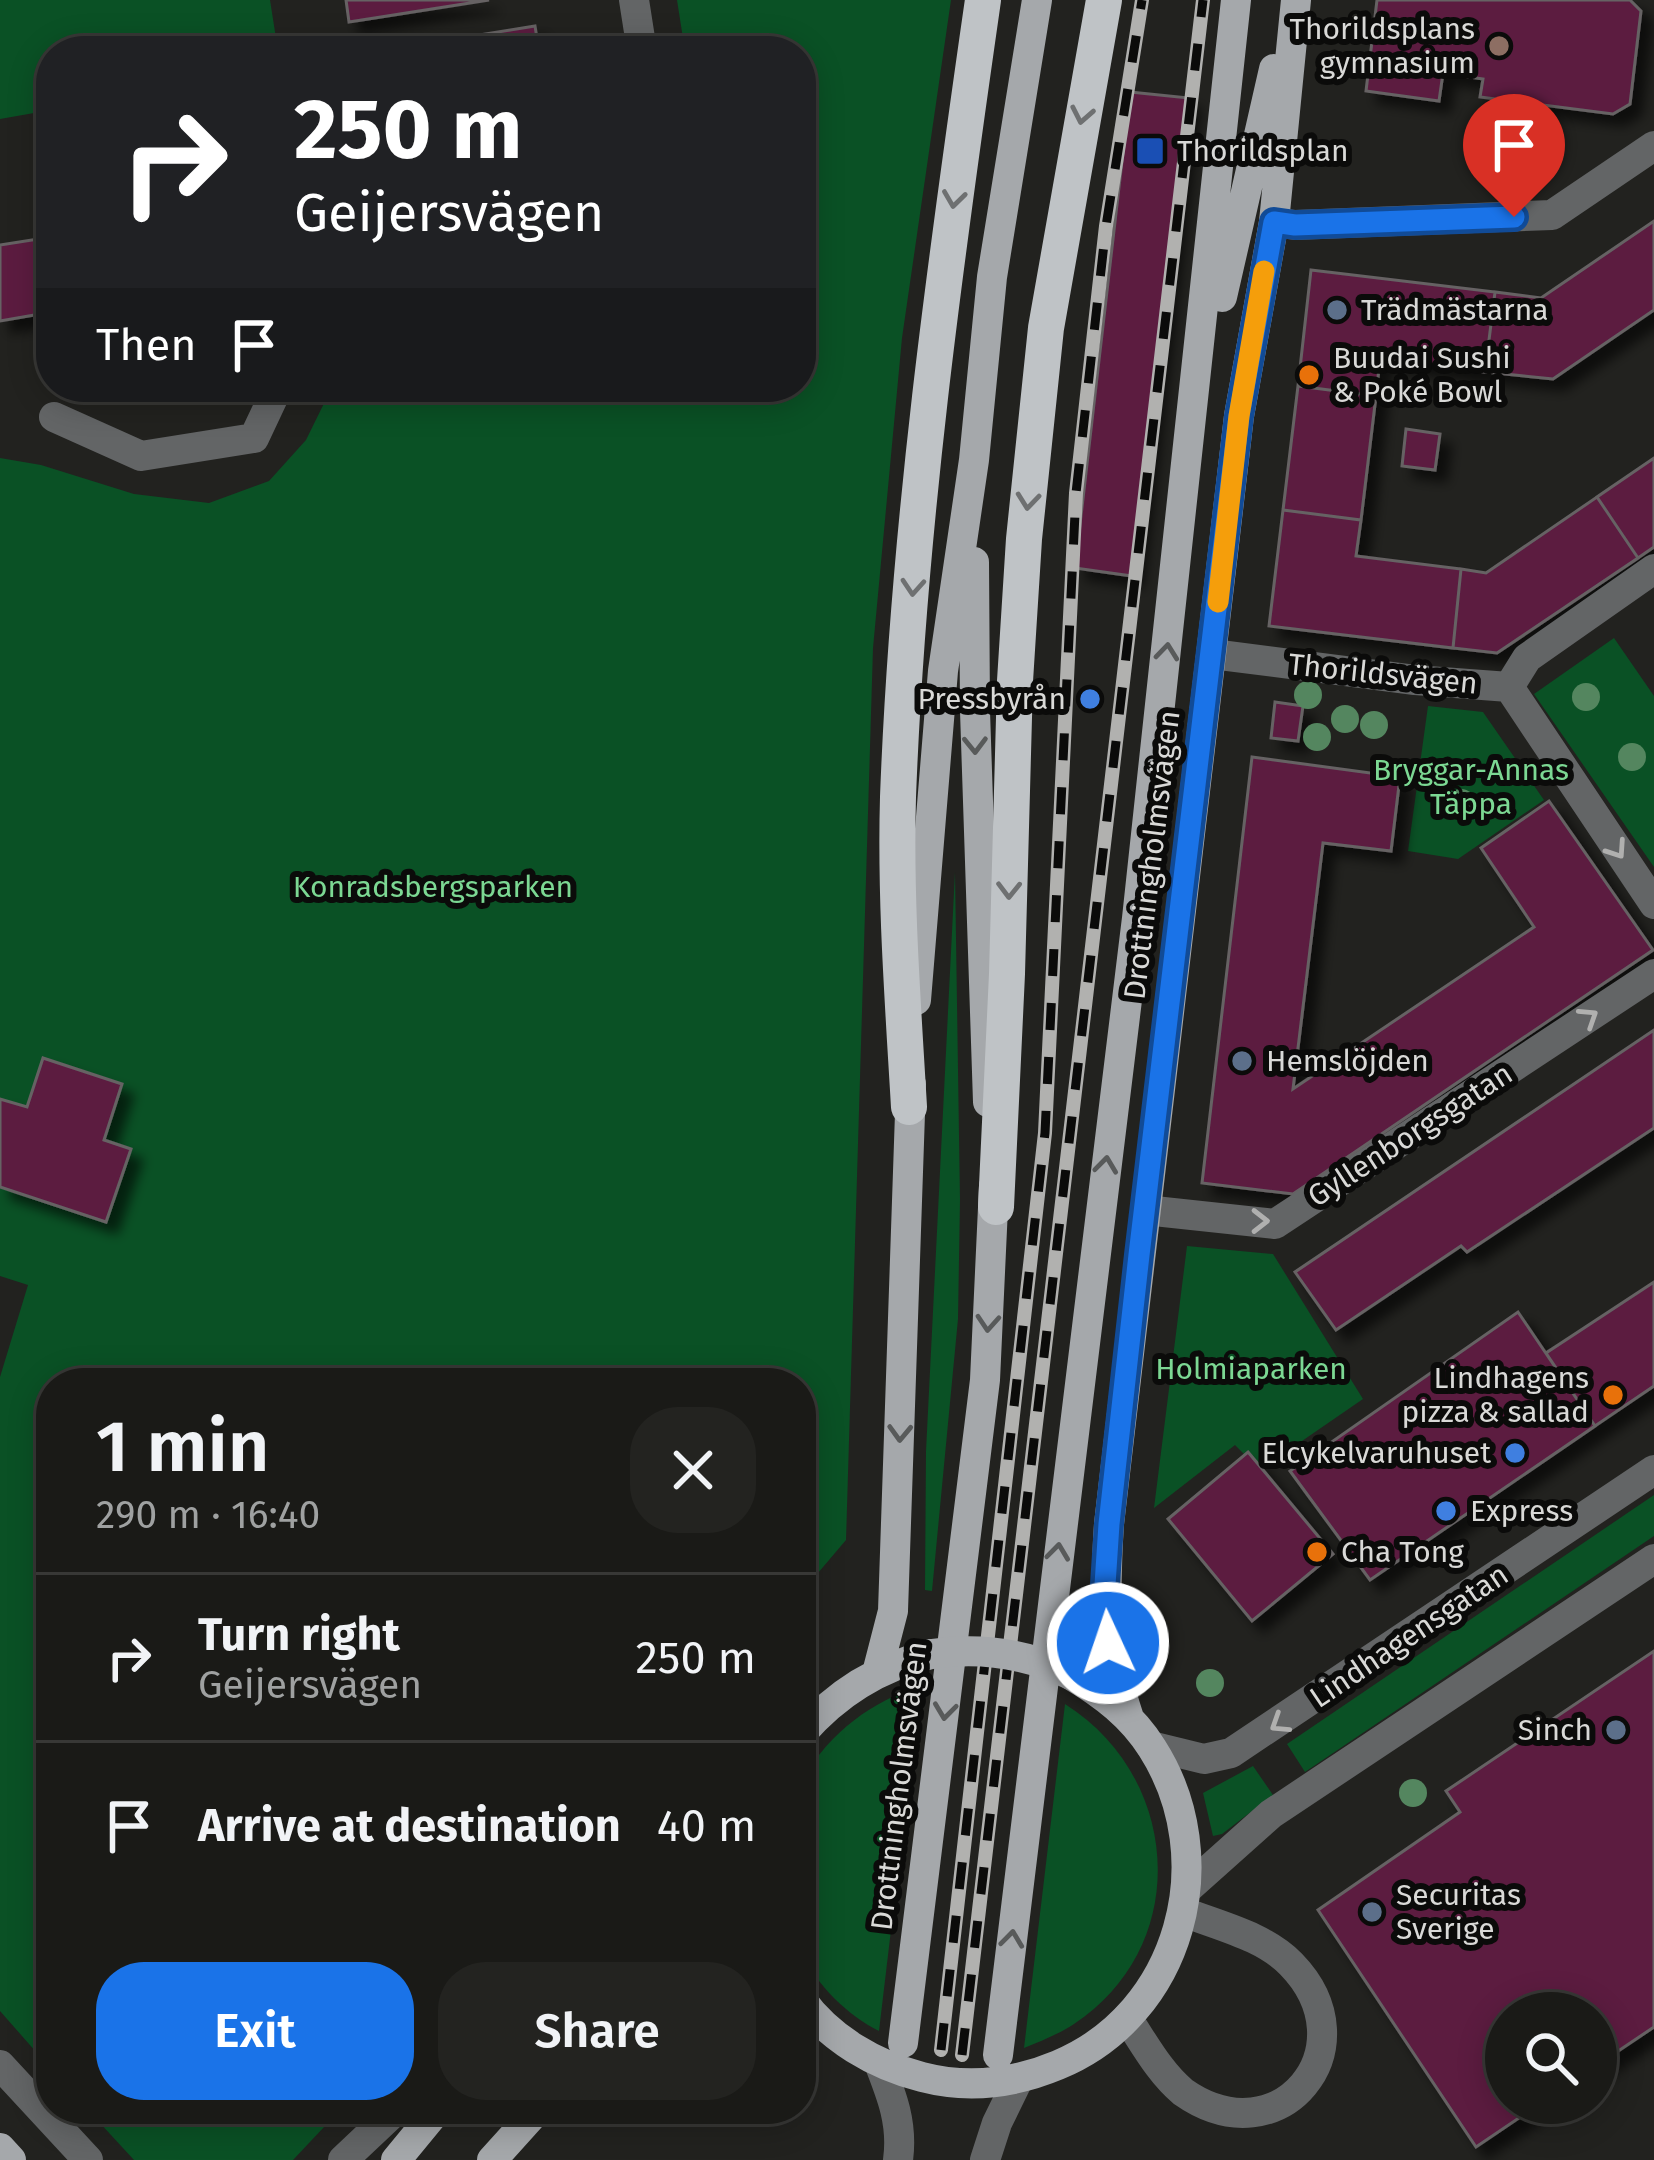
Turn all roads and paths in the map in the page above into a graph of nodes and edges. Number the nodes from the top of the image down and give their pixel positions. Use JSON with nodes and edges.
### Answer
{"nodes":[{"id":1,"x":634,"y":0,"type":"edge"},
{"id":2,"x":982,"y":0,"type":"edge"},
{"id":3,"x":1037,"y":0,"type":"edge"},
{"id":4,"x":1104,"y":0,"type":"edge"},
{"id":5,"x":1236,"y":0,"type":"edge"},
{"id":6,"x":1294,"y":0,"type":"edge"},
{"id":7,"x":640,"y":36,"type":"edge"},
{"id":8,"x":1654,"y":146,"type":"edge"},
{"id":9,"x":1274,"y":222,"type":"junction"},
{"id":10,"x":271,"y":402,"type":"edge"},
{"id":11,"x":54,"y":417,"type":"dead end"},
{"id":12,"x":974,"y":460,"type":"junction"},
{"id":13,"x":1186,"y":486,"type":"junction"},
{"id":14,"x":1654,"y":569,"type":"edge"},
{"id":15,"x":1212,"y":654,"type":"junction"},
{"id":16,"x":1510,"y":687,"type":"junction"},
{"id":17,"x":1654,"y":904,"type":"edge"},
{"id":18,"x":1654,"y":974,"type":"edge"},
{"id":19,"x":909,"y":1107,"type":"junction"},
{"id":20,"x":996,"y":1207,"type":"junction"},
{"id":21,"x":1145,"y":1210,"type":"junction"},
{"id":22,"x":1654,"y":1470,"type":"edge"},
{"id":23,"x":1654,"y":1558,"type":"edge"},
{"id":24,"x":877,"y":1673,"type":"junction"},
{"id":25,"x":1129,"y":1718,"type":"junction"},
{"id":26,"x":816,"y":1719,"type":"edge"},
{"id":27,"x":1151,"y":1746,"type":"junction"},
{"id":28,"x":1185,"y":1901,"type":"junction"},
{"id":29,"x":816,"y":2016,"type":"edge"},
{"id":30,"x":1127,"y":2018,"type":"junction"},
{"id":31,"x":891,"y":2053,"type":"junction"},
{"id":32,"x":998,"y":2055,"type":"dead end"},
{"id":33,"x":0,"y":2065,"type":"edge"},
{"id":34,"x":1019,"y":2078,"type":"junction"},
{"id":35,"x":36,"y":2104,"type":"edge"},
{"id":36,"x":55,"y":2124,"type":"edge"},
{"id":37,"x":381,"y":2124,"type":"edge"},
{"id":38,"x":425,"y":2124,"type":"edge"},
{"id":39,"x":524,"y":2124,"type":"edge"},
{"id":40,"x":0,"y":2148,"type":"edge"},
{"id":41,"x":11,"y":2160,"type":"edge"},
{"id":42,"x":88,"y":2160,"type":"edge"},
{"id":43,"x":343,"y":2160,"type":"edge"},
{"id":44,"x":396,"y":2160,"type":"edge"},
{"id":45,"x":492,"y":2160,"type":"edge"},
{"id":46,"x":898,"y":2160,"type":"edge"},
{"id":47,"x":985,"y":2160,"type":"edge"}],
"edges":[{"from":1,"to":7,"type":"street"},
{"from":2,"to":19,"type":"highway","one_way":true},
{"from":3,"to":12,"type":"main road","name":"Drottningholmsvägen"},
{"from":4,"to":20,"type":"highway","one_way":true},
{"from":5,"to":13,"type":"main road","name":"Drottningholmsvägen"},
{"from":6,"to":9,"type":"main road","name":"Drottningholmsvägen"},
{"from":6,"to":13,"type":"main road","name":"Drottningholmsvägen"},
{"from":8,"to":9,"type":"street"},
{"from":9,"to":15,"type":"main road","name":"Drottningholmsvägen"},
{"from":10,"to":11,"type":"street"},
{"from":12,"to":19,"type":"main road","name":"Drottningholmsvägen"},
{"from":12,"to":20,"type":"main road","name":"Drottningholmsvägen","one_way":true},
{"from":32,"to":13,"type":"main road","name":"Drottningholmsvägen","one_way":true},
{"from":14,"to":16,"type":"street"},
{"from":15,"to":16,"type":"street","name":"Thorildsvägen"},
{"from":15,"to":21,"type":"main road","name":"Drottningholmsvägen"},
{"from":16,"to":17,"type":"street","name":"Thorildsvägen","one_way":true},
{"from":21,"to":18,"type":"street","name":"Gyllenborgsgatan","one_way":true},
{"from":19,"to":24,"type":"main road","name":"Drottningholmsvägen","one_way":true},
{"from":20,"to":31,"type":"main road","name":"Drottningholmsvägen","one_way":true},
{"from":21,"to":25,"type":"main road","name":"Drottningholmsvägen"},
{"from":22,"to":27,"type":"street","name":"Lindhagensgatan","one_way":true},
{"from":23,"to":28,"type":"street"},
{"from":24,"to":25,"type":"main road","bridge":true},
{"from":24,"to":26,"type":"main road"},
{"from":25,"to":27,"type":"main road"},
{"from":27,"to":28,"type":"main road"},
{"from":28,"to":30,"type":"main road"},
{"from":28,"to":30,"type":"street"},
{"from":29,"to":31,"type":"main road"},
{"from":30,"to":34,"type":"main road"},
{"from":31,"to":34,"type":"main road"},
{"from":31,"to":46,"type":"street","name":"Drottningholmsvägen"},
{"from":33,"to":35,"type":"street"},
{"from":34,"to":47,"type":"street"},
{"from":36,"to":42,"type":"street"},
{"from":37,"to":43,"type":"street"},
{"from":38,"to":44,"type":"main road"},
{"from":39,"to":45,"type":"main road"},
{"from":40,"to":41,"type":"main road"}]}
